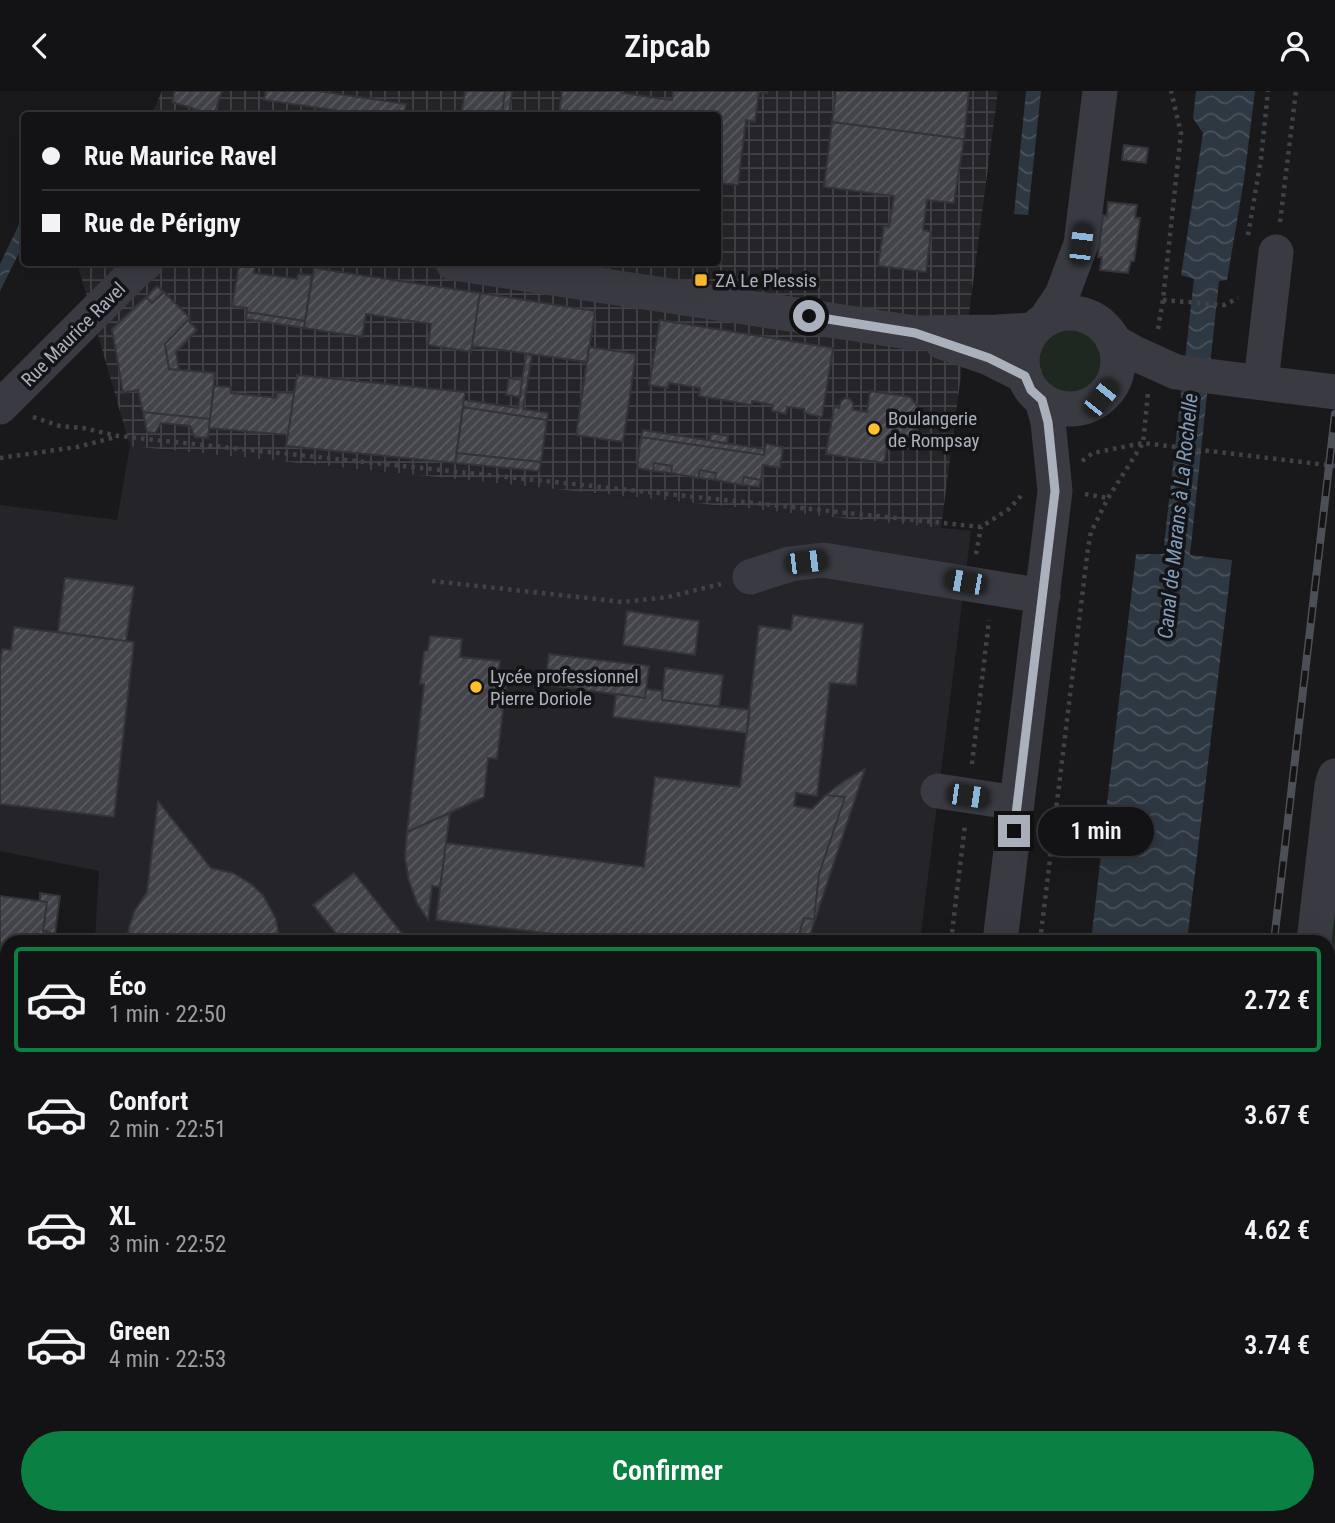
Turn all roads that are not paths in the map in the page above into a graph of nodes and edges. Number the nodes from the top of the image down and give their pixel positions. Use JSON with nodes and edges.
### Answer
{"nodes":[{"id":1,"x":1100,"y":91,"type":"edge"},
{"id":2,"x":1081,"y":244,"type":"junction"},
{"id":3,"x":1262,"y":246,"type":"road end"},
{"id":4,"x":142,"y":266,"type":"edge"},
{"id":5,"x":473,"y":266,"type":"edge"},
{"id":6,"x":1039,"y":325,"type":"junction"},
{"id":7,"x":1102,"y":330,"type":"junction"},
{"id":8,"x":915,"y":333,"type":"junction"},
{"id":9,"x":1176,"y":372,"type":"junction"},
{"id":10,"x":1261,"y":382,"type":"junction"},
{"id":11,"x":1111,"y":386,"type":"junction"},
{"id":12,"x":1033,"y":388,"type":"junction"},
{"id":13,"x":1335,"y":392,"type":"edge"},
{"id":14,"x":1,"y":406,"type":"edge"},
{"id":15,"x":750,"y":577,"type":"road end"},
{"id":16,"x":1042,"y":596,"type":"junction"},
{"id":17,"x":1335,"y":776,"type":"edge"},
{"id":18,"x":953,"y":794,"type":"road end"},
{"id":19,"x":1017,"y":803,"type":"junction"},
{"id":20,"x":1001,"y":935,"type":"edge"},
{"id":21,"x":1315,"y":935,"type":"edge"}],
"edges":[{"from":1,"to":2,"type":"street"},
{"from":2,"to":6,"type":"street"},
{"from":2,"to":7,"type":"street"},
{"from":3,"to":10,"type":"street"},
{"from":4,"to":14,"type":"street","name":"Rue Maurice Ravel"},
{"from":5,"to":8,"type":"street"},
{"from":6,"to":7,"type":"street"},
{"from":6,"to":8,"type":"street"},
{"from":6,"to":12,"type":"street"},
{"from":7,"to":9,"type":"street"},
{"from":7,"to":11,"type":"street"},
{"from":8,"to":12,"type":"street"},
{"from":9,"to":10,"type":"street"},
{"from":9,"to":11,"type":"street"},
{"from":10,"to":13,"type":"street"},
{"from":11,"to":12,"type":"street"},
{"from":12,"to":16,"type":"street"},
{"from":15,"to":16,"type":"street"},
{"from":16,"to":19,"type":"street"},
{"from":17,"to":21,"type":"street"},
{"from":18,"to":19,"type":"street"},
{"from":19,"to":20,"type":"street"}]}
